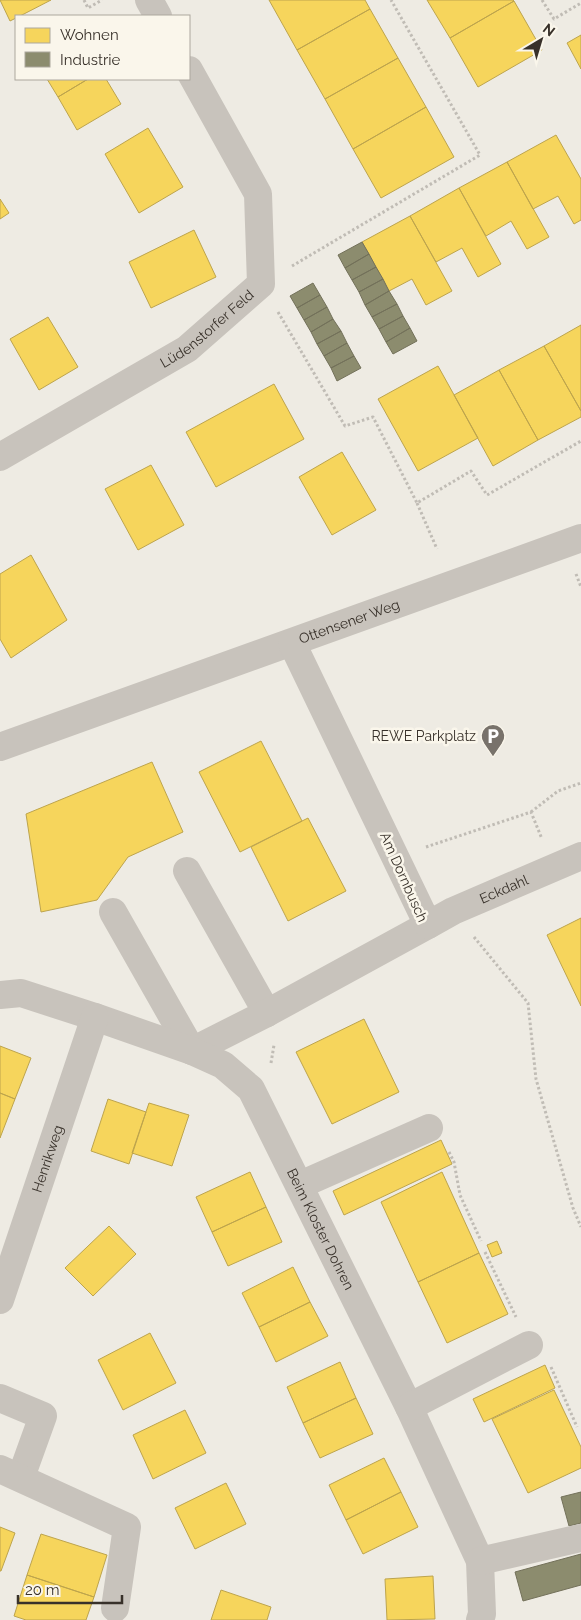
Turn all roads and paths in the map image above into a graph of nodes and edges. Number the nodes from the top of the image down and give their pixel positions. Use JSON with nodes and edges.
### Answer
{"nodes":[{"id":1,"x":84,"y":0,"type":"edge"},
{"id":2,"x":102,"y":0,"type":"edge"},
{"id":3,"x":149,"y":0,"type":"edge"},
{"id":4,"x":391,"y":0,"type":"edge"},
{"id":5,"x":542,"y":0,"type":"edge"},
{"id":6,"x":581,"y":3,"type":"edge"},
{"id":7,"x":157,"y":15,"type":"edge"},
{"id":8,"x":190,"y":72,"type":"edge"},
{"id":9,"x":261,"y":284,"type":"junction"},
{"id":10,"x":581,"y":441,"type":"edge"},
{"id":11,"x":0,"y":457,"type":"edge"},
{"id":12,"x":417,"y":503,"type":"junction"},
{"id":13,"x":581,"y":538,"type":"edge"},
{"id":14,"x":437,"y":549,"type":"dead end"},
{"id":15,"x":292,"y":643,"type":"junction"},
{"id":16,"x":0,"y":748,"type":"edge"},
{"id":17,"x":581,"y":783,"type":"edge"},
{"id":18,"x":532,"y":812,"type":"junction"},
{"id":19,"x":544,"y":843,"type":"dead end"},
{"id":20,"x":426,"y":847,"type":"dead end"},
{"id":21,"x":581,"y":856,"type":"edge"},
{"id":22,"x":187,"y":871,"type":"dead end"},
{"id":23,"x":453,"y":911,"type":"junction"},
{"id":24,"x":113,"y":912,"type":"dead end"},
{"id":25,"x":428,"y":925,"type":"junction"},
{"id":26,"x":0,"y":995,"type":"edge"},
{"id":27,"x":267,"y":1013,"type":"junction"},
{"id":28,"x":95,"y":1017,"type":"junction"},
{"id":29,"x":192,"y":1051,"type":"junction"},
{"id":30,"x":428,"y":1128,"type":"joint"},
{"id":31,"x":300,"y":1185,"type":"junction"},
{"id":32,"x":581,"y":1227,"type":"edge"},
{"id":33,"x":480,"y":1241,"type":"dead end"},
{"id":34,"x":485,"y":1252,"type":"dead end"},
{"id":35,"x":0,"y":1300,"type":"edge"},
{"id":36,"x":530,"y":1344,"type":"junction"},
{"id":37,"x":0,"y":1398,"type":"edge"},
{"id":38,"x":409,"y":1407,"type":"junction"},
{"id":39,"x":577,"y":1427,"type":"dead end"},
{"id":40,"x":10,"y":1473,"type":"edge"},
{"id":41,"x":581,"y":1538,"type":"edge"},
{"id":42,"x":480,"y":1562,"type":"junction"},
{"id":43,"x":115,"y":1608,"type":"dead end"},
{"id":44,"x":480,"y":1620,"type":"edge"}],
"edges":[{"from":1,"to":2,"type":"path"},
{"from":3,"to":7,"type":"street"},
{"from":4,"to":9,"type":"path"},
{"from":5,"to":6,"type":"path"},
{"from":8,"to":9,"type":"street","name":"Lüdenstorfer Feld"},
{"from":9,"to":11,"type":"street","name":"Lüdenstorfer Feld"},
{"from":9,"to":12,"type":"path"},
{"from":10,"to":12,"type":"path"},
{"from":12,"to":14,"type":"path"},
{"from":13,"to":15,"type":"street","name":"Ottensener Weg"},
{"from":15,"to":16,"type":"street","name":"Ottensener Weg"},
{"from":15,"to":25,"type":"street","name":"Am Dornbusch"},
{"from":17,"to":18,"type":"path"},
{"from":18,"to":19,"type":"path"},
{"from":18,"to":20,"type":"path"},
{"from":21,"to":23,"type":"street","name":"Eckdahl"},
{"from":22,"to":27,"type":"street"},
{"from":23,"to":25,"type":"street","name":"Eckdahl"},
{"from":23,"to":32,"type":"path"},
{"from":24,"to":29,"type":"street"},
{"from":25,"to":27,"type":"street","name":"Am Dornbusch"},
{"from":26,"to":28,"type":"street","name":"Beim Kloster Dohren"},
{"from":27,"to":29,"type":"street","name":"Am Dornbusch"},
{"from":28,"to":29,"type":"street","name":"Beim Kloster Dohren"},
{"from":28,"to":35,"type":"street","name":"Henrikweg"},
{"from":29,"to":31,"type":"street","name":"Beim Kloster Dohren"},
{"from":30,"to":31,"type":"street"},
{"from":30,"to":33,"type":"path"},
{"from":31,"to":38,"type":"street","name":"Beim Kloster Dohren"},
{"from":34,"to":36,"type":"path"},
{"from":36,"to":38,"type":"street"},
{"from":36,"to":39,"type":"path"},
{"from":37,"to":40,"type":"street"},
{"from":38,"to":42,"type":"street","name":"Beim Kloster Dohren"},
{"from":40,"to":43,"type":"street"},
{"from":41,"to":42,"type":"street"},
{"from":42,"to":44,"type":"street","name":"Beim Kloster Dohren"}]}
